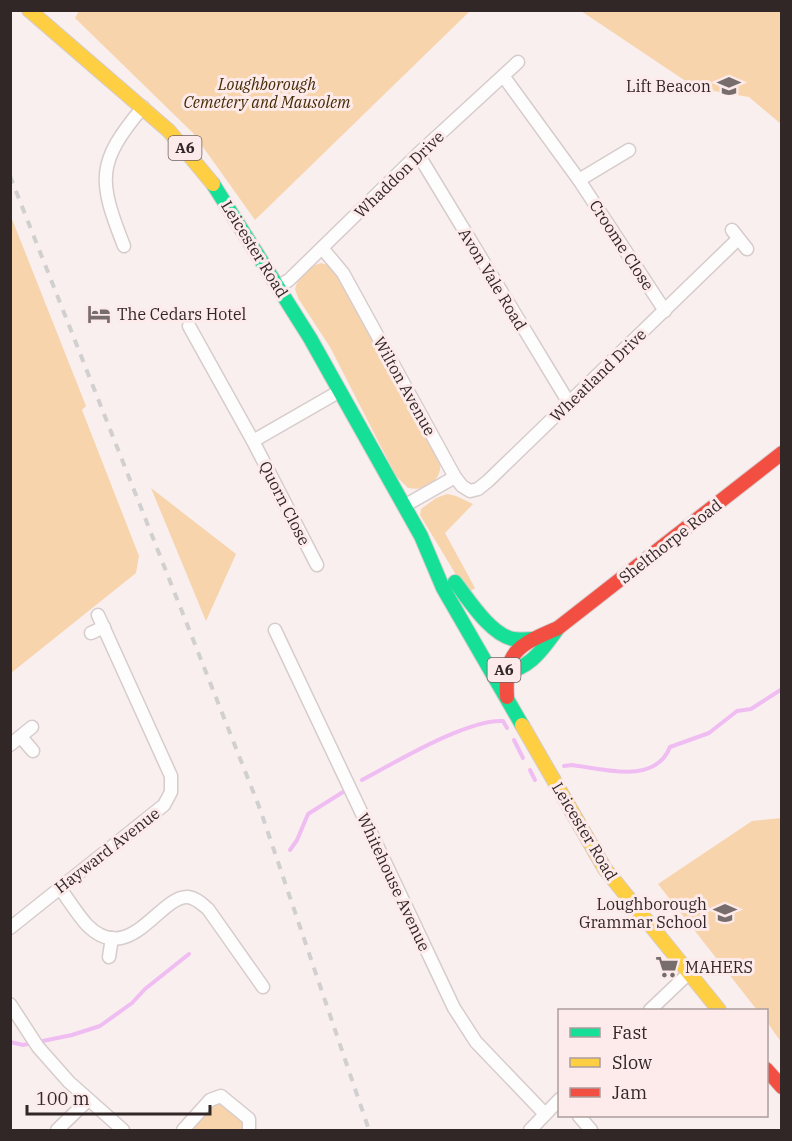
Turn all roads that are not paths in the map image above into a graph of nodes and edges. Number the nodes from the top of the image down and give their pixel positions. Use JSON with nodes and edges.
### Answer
{"nodes":[{"id":1,"x":28,"y":10,"type":"edge"},
{"id":2,"x":518,"y":62,"type":"dead end"},
{"id":3,"x":504,"y":77,"type":"junction"},
{"id":4,"x":143,"y":107,"type":"junction"},
{"id":5,"x":628,"y":150,"type":"dead end"},
{"id":6,"x":418,"y":154,"type":"junction"},
{"id":7,"x":579,"y":180,"type":"junction"},
{"id":8,"x":739,"y":239,"type":"dead end"},
{"id":9,"x":124,"y":246,"type":"dead end"},
{"id":10,"x":322,"y":248,"type":"junction"},
{"id":11,"x":279,"y":286,"type":"junction"},
{"id":12,"x":664,"y":311,"type":"junction"},
{"id":13,"x":189,"y":326,"type":"dead end"},
{"id":14,"x":340,"y":391,"type":"junction"},
{"id":15,"x":569,"y":403,"type":"junction"},
{"id":16,"x":253,"y":441,"type":"junction"},
{"id":17,"x":782,"y":453,"type":"edge"},
{"id":18,"x":455,"y":477,"type":"junction"},
{"id":19,"x":404,"y":506,"type":"junction"},
{"id":20,"x":421,"y":536,"type":"junction"},
{"id":21,"x":317,"y":565,"type":"dead end"},
{"id":22,"x":455,"y":582,"type":"junction"},
{"id":23,"x":98,"y":615,"type":"dead end"},
{"id":24,"x":104,"y":627,"type":"junction"},
{"id":25,"x":558,"y":628,"type":"junction"},
{"id":26,"x":275,"y":630,"type":"dead end"},
{"id":27,"x":91,"y":633,"type":"dead end"},
{"id":28,"x":533,"y":639,"type":"junction"},
{"id":29,"x":488,"y":667,"type":"junction"},
{"id":30,"x":525,"y":667,"type":"junction"},
{"id":31,"x":506,"y":673,"type":"junction"},
{"id":32,"x":512,"y":698,"type":"junction"},
{"id":33,"x":32,"y":727,"type":"dead end"},
{"id":34,"x":21,"y":736,"type":"junction"},
{"id":35,"x":10,"y":745,"type":"edge"},
{"id":36,"x":33,"y":751,"type":"dead end"},
{"id":37,"x":60,"y":887,"type":"junction"},
{"id":38,"x":10,"y":928,"type":"edge"},
{"id":39,"x":112,"y":938,"type":"junction"},
{"id":40,"x":109,"y":957,"type":"dead end"},
{"id":41,"x":689,"y":974,"type":"junction"},
{"id":42,"x":263,"y":987,"type":"dead end"},
{"id":43,"x":10,"y":1004,"type":"edge"},
{"id":44,"x":652,"y":1009,"type":"edge"},
{"id":45,"x":717,"y":1009,"type":"edge"},
{"id":46,"x":768,"y":1071,"type":"edge"},
{"id":47,"x":782,"y":1087,"type":"edge"},
{"id":48,"x":88,"y":1100,"type":"junction"},
{"id":49,"x":558,"y":1101,"type":"edge"},
{"id":50,"x":545,"y":1114,"type":"junction"},
{"id":51,"x":580,"y":1117,"type":"edge"},
{"id":52,"x":57,"y":1131,"type":"edge"},
{"id":53,"x":123,"y":1131,"type":"edge"},
{"id":54,"x":183,"y":1131,"type":"edge"},
{"id":55,"x":249,"y":1131,"type":"edge"},
{"id":56,"x":530,"y":1131,"type":"edge"},
{"id":57,"x":591,"y":1131,"type":"edge"}],
"edges":[{"from":1,"to":4,"type":"main road","name":"Leicester Road","number":"A6"},
{"from":2,"to":3,"type":"street","name":"Whaddon Drive"},
{"from":3,"to":6,"type":"street","name":"Whaddon Drive"},
{"from":3,"to":7,"type":"street","name":"Croome Close"},
{"from":4,"to":9,"type":"street"},
{"from":4,"to":11,"type":"main road","name":"Leicester Road","number":"A6"},
{"from":5,"to":7,"type":"street"},
{"from":6,"to":10,"type":"street","name":"Whaddon Drive"},
{"from":6,"to":15,"type":"street","name":"Avon Vale Road"},
{"from":7,"to":12,"type":"street","name":"Croome Close"},
{"from":8,"to":12,"type":"street","name":"Wheatland Drive"},
{"from":10,"to":11,"type":"street","name":"Whaddon Drive"},
{"from":10,"to":18,"type":"street","name":"Wilton Avenue"},
{"from":11,"to":14,"type":"main road","name":"Leicester Road","number":"A6"},
{"from":12,"to":15,"type":"street","name":"Wheatland Drive"},
{"from":13,"to":16,"type":"street","name":"Quorn Close"},
{"from":14,"to":16,"type":"street","name":"Quorn Close"},
{"from":14,"to":19,"type":"main road","name":"Leicester Road","number":"A6"},
{"from":15,"to":18,"type":"street","name":"Wheatland Drive"},
{"from":16,"to":21,"type":"street","name":"Quorn Close"},
{"from":17,"to":25,"type":"main road","name":"Shelthorpe Road"},
{"from":18,"to":19,"type":"street"},
{"from":19,"to":20,"type":"main road","name":"Leicester Road","number":"A6"},
{"from":20,"to":22,"type":"main road","name":"Leicester Road","number":"A6"},
{"from":20,"to":29,"type":"main road","name":"Leicester Road","number":"A6"},
{"from":22,"to":28,"type":"main road"},
{"from":22,"to":31,"type":"main road","name":"Leicester Road","number":"A6"},
{"from":23,"to":24,"type":"street","name":"Hayward Avenue"},
{"from":24,"to":27,"type":"street"},
{"from":24,"to":37,"type":"street","name":"Hayward Avenue"},
{"from":25,"to":28,"type":"main road","name":"Shelthorpe Road"},
{"from":25,"to":30,"type":"main road","name":"Shelthorpe Road"},
{"from":26,"to":50,"type":"street","name":"Whitehouse Avenue"},
{"from":28,"to":31,"type":"main road","name":"Shelthorpe Road"},
{"from":29,"to":31,"type":"main road"},
{"from":29,"to":32,"type":"main road","name":"Leicester Road","number":"A6"},
{"from":30,"to":31,"type":"main road","name":"Shelthorpe Road"},
{"from":30,"to":32,"type":"main road","name":"Shelthorpe Road"},
{"from":31,"to":32,"type":"main road"},
{"from":32,"to":41,"type":"main road","name":"Leicester Road","number":"A6"},
{"from":33,"to":34,"type":"street"},
{"from":34,"to":35,"type":"street"},
{"from":34,"to":36,"type":"street"},
{"from":37,"to":38,"type":"street","name":"Hayward Avenue"},
{"from":37,"to":39,"type":"street"},
{"from":39,"to":40,"type":"street"},
{"from":39,"to":42,"type":"street"},
{"from":41,"to":44,"type":"street"},
{"from":41,"to":45,"type":"main road","name":"Leicester Road","number":"A6"},
{"from":43,"to":48,"type":"street"},
{"from":46,"to":47,"type":"main road"},
{"from":48,"to":52,"type":"street"},
{"from":48,"to":53,"type":"street"},
{"from":49,"to":50,"type":"street"},
{"from":50,"to":56,"type":"street"},
{"from":51,"to":57,"type":"street"},
{"from":54,"to":55,"type":"street"}]}
